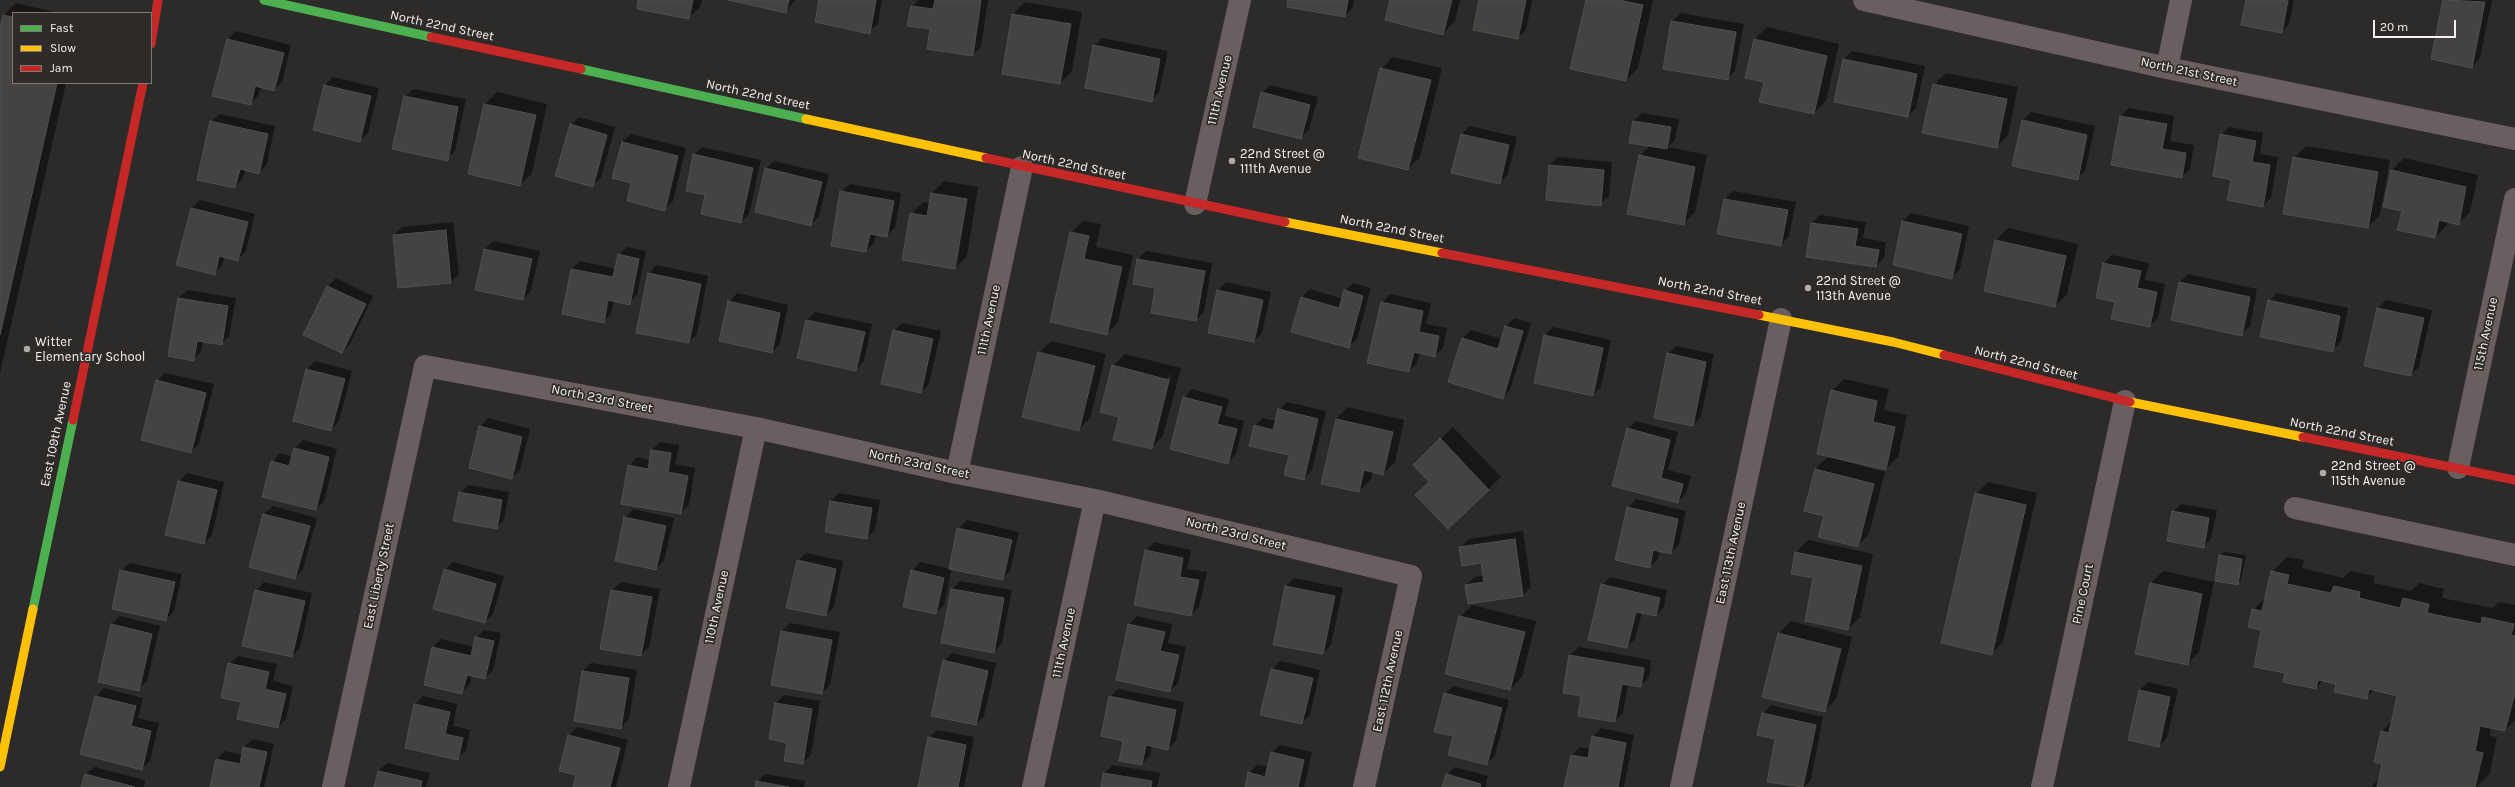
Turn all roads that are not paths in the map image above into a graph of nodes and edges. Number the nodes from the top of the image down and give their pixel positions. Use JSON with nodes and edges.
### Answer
{"nodes":[{"id":1,"x":158,"y":0,"type":"edge"},
{"id":2,"x":264,"y":0,"type":"edge"},
{"id":3,"x":1240,"y":0,"type":"edge"},
{"id":4,"x":1864,"y":0,"type":"edge"},
{"id":5,"x":2181,"y":0,"type":"edge"},
{"id":6,"x":152,"y":38,"type":"edge"},
{"id":7,"x":2167,"y":68,"type":"junction"},
{"id":8,"x":143,"y":84,"type":"edge"},
{"id":9,"x":2515,"y":139,"type":"edge"},
{"id":10,"x":1022,"y":167,"type":"junction"},
{"id":11,"x":2515,"y":199,"type":"edge"},
{"id":12,"x":1195,"y":204,"type":"junction"},
{"id":13,"x":1781,"y":319,"type":"junction"},
{"id":14,"x":425,"y":366,"type":"joint"},
{"id":15,"x":2125,"y":401,"type":"junction"},
{"id":16,"x":756,"y":428,"type":"junction"},
{"id":17,"x":2458,"y":468,"type":"junction"},
{"id":18,"x":957,"y":473,"type":"junction"},
{"id":19,"x":2515,"y":480,"type":"edge"},
{"id":20,"x":1096,"y":500,"type":"junction"},
{"id":21,"x":2295,"y":508,"type":"dead end"},
{"id":22,"x":2515,"y":555,"type":"edge"},
{"id":23,"x":1411,"y":576,"type":"joint"},
{"id":24,"x":0,"y":767,"type":"edge"},
{"id":25,"x":333,"y":787,"type":"edge"},
{"id":26,"x":679,"y":787,"type":"edge"},
{"id":27,"x":1034,"y":787,"type":"edge"},
{"id":28,"x":1364,"y":787,"type":"edge"},
{"id":29,"x":1681,"y":787,"type":"edge"},
{"id":30,"x":2042,"y":787,"type":"edge"}],
"edges":[{"from":1,"to":6,"type":"street"},
{"from":2,"to":10,"type":"street","name":"North 22nd Street"},
{"from":3,"to":12,"type":"street","name":"111th Avenue"},
{"from":4,"to":7,"type":"street","name":"North 21st Street"},
{"from":5,"to":7,"type":"street"},
{"from":7,"to":9,"type":"street","name":"North 21st Street"},
{"from":8,"to":24,"type":"street","name":"East 109th Avenue"},
{"from":10,"to":12,"type":"street","name":"North 22nd Street"},
{"from":10,"to":18,"type":"street","name":"111th Avenue"},
{"from":11,"to":17,"type":"street","name":"115th Avenue"},
{"from":12,"to":13,"type":"street","name":"North 22nd Street"},
{"from":13,"to":15,"type":"street","name":"North 22nd Street"},
{"from":13,"to":29,"type":"street","name":"East 113th Avenue"},
{"from":14,"to":16,"type":"street","name":"North 23rd Street"},
{"from":14,"to":25,"type":"street","name":"East Liberty Street"},
{"from":15,"to":17,"type":"street","name":"North 22nd Street"},
{"from":15,"to":30,"type":"street","name":"Pine Court"},
{"from":16,"to":18,"type":"street","name":"North 23rd Street"},
{"from":16,"to":26,"type":"street","name":"110th Avenue"},
{"from":17,"to":19,"type":"street","name":"North 22nd Street"},
{"from":18,"to":20,"type":"street","name":"North 23rd Street"},
{"from":20,"to":23,"type":"street","name":"North 23rd Street"},
{"from":20,"to":27,"type":"street","name":"111th Avenue"},
{"from":21,"to":22,"type":"street"},
{"from":23,"to":28,"type":"street","name":"East 112th Avenue"}]}
